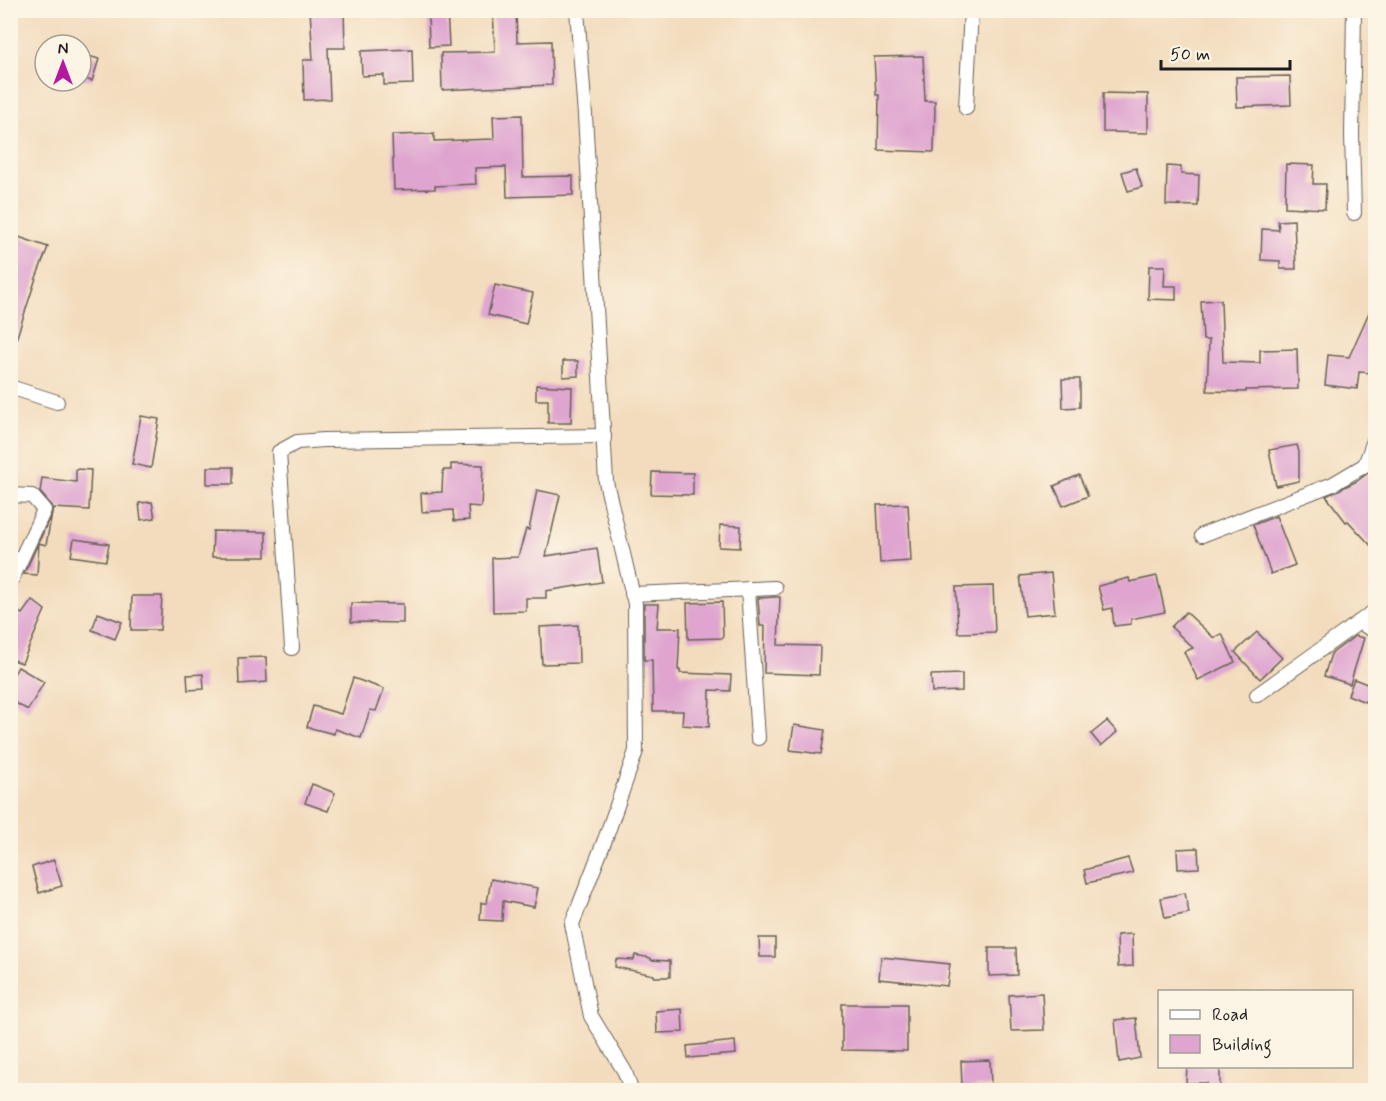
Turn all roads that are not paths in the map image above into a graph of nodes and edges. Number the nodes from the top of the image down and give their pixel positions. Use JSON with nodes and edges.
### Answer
{"nodes":[{"id":1,"x":577,"y":10,"type":"edge"},
{"id":2,"x":971,"y":10,"type":"edge"},
{"id":3,"x":1354,"y":10,"type":"edge"},
{"id":4,"x":966,"y":108,"type":"dead end"},
{"id":5,"x":1354,"y":213,"type":"dead end"},
{"id":6,"x":10,"y":387,"type":"edge"},
{"id":7,"x":57,"y":402,"type":"dead end"},
{"id":8,"x":1376,"y":435,"type":"edge"},
{"id":9,"x":604,"y":436,"type":"junction"},
{"id":10,"x":10,"y":495,"type":"edge"},
{"id":11,"x":1203,"y":535,"type":"dead end"},
{"id":12,"x":10,"y":583,"type":"edge"},
{"id":13,"x":775,"y":588,"type":"dead end"},
{"id":14,"x":748,"y":589,"type":"junction"},
{"id":15,"x":632,"y":594,"type":"junction"},
{"id":16,"x":1376,"y":610,"type":"edge"},
{"id":17,"x":1359,"y":622,"type":"junction"},
{"id":18,"x":1376,"y":632,"type":"edge"},
{"id":19,"x":292,"y":648,"type":"dead end"},
{"id":20,"x":1257,"y":695,"type":"dead end"},
{"id":21,"x":758,"y":738,"type":"dead end"},
{"id":22,"x":631,"y":1090,"type":"edge"}],
"edges":[{"from":1,"to":9,"type":"street"},
{"from":2,"to":4,"type":"street"},
{"from":3,"to":5,"type":"street"},
{"from":6,"to":7,"type":"street"},
{"from":8,"to":11,"type":"street"},
{"from":9,"to":15,"type":"street"},
{"from":9,"to":19,"type":"street"},
{"from":10,"to":12,"type":"street"},
{"from":13,"to":14,"type":"street"},
{"from":14,"to":15,"type":"street"},
{"from":14,"to":21,"type":"street"},
{"from":15,"to":22,"type":"street"},
{"from":16,"to":17,"type":"street"},
{"from":17,"to":18,"type":"street"},
{"from":17,"to":20,"type":"street"}]}
